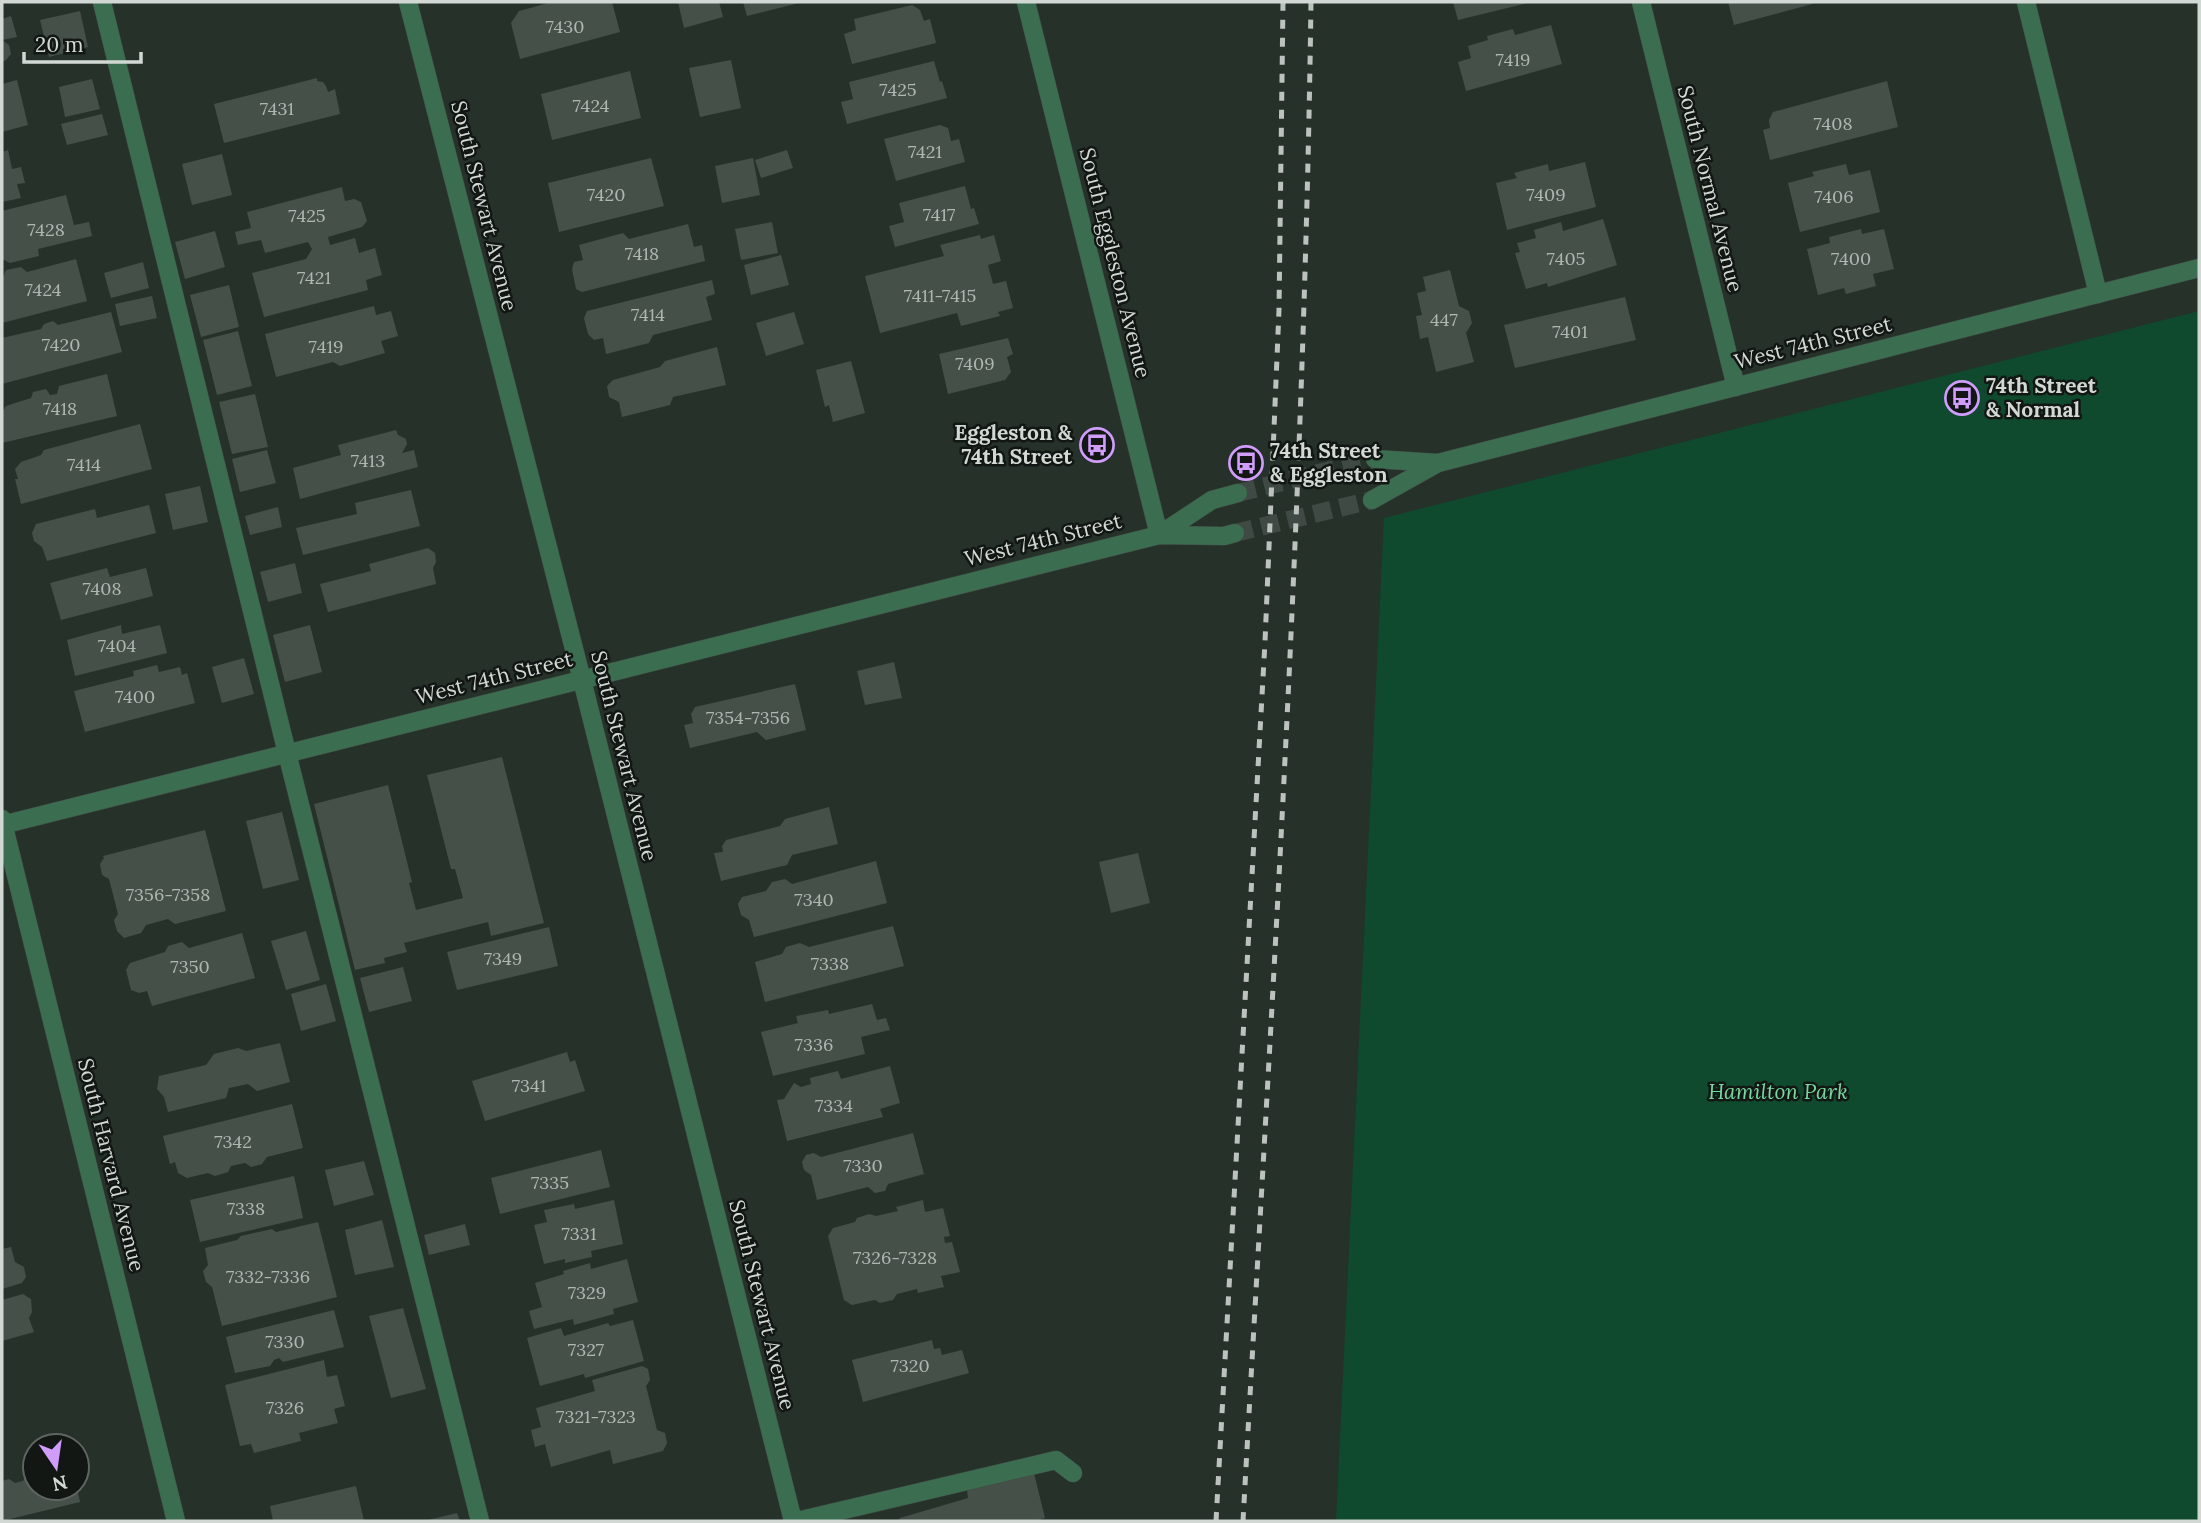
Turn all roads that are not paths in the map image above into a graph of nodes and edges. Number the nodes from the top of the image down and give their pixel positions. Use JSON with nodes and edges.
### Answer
{"nodes":[{"id":1,"x":103,"y":2,"type":"edge"},
{"id":2,"x":408,"y":2,"type":"edge"},
{"id":3,"x":1026,"y":2,"type":"edge"},
{"id":4,"x":1641,"y":2,"type":"edge"},
{"id":5,"x":2026,"y":2,"type":"edge"},
{"id":6,"x":2199,"y":268,"type":"edge"},
{"id":7,"x":2098,"y":294,"type":"junction"},
{"id":8,"x":1735,"y":387,"type":"junction"},
{"id":9,"x":1375,"y":459,"type":"tunnel mouth"},
{"id":10,"x":1438,"y":463,"type":"junction"},
{"id":11,"x":1238,"y":493,"type":"tunnel mouth"},
{"id":12,"x":1372,"y":499,"type":"tunnel mouth"},
{"id":13,"x":1235,"y":533,"type":"tunnel mouth"},
{"id":14,"x":1159,"y":535,"type":"junction"},
{"id":15,"x":582,"y":680,"type":"junction"},
{"id":16,"x":287,"y":753,"type":"junction"},
{"id":17,"x":2,"y":823,"type":"edge"},
{"id":18,"x":1073,"y":1473,"type":"dead end"},
{"id":19,"x":176,"y":1521,"type":"edge"},
{"id":20,"x":480,"y":1521,"type":"edge"},
{"id":21,"x":795,"y":1521,"type":"edge"}],
"edges":[{"from":1,"to":16,"type":"street"},
{"from":2,"to":15,"type":"street","name":"South Stewart Avenue"},
{"from":3,"to":14,"type":"street","name":"South Eggleston Avenue"},
{"from":4,"to":8,"type":"street","name":"South Normal Avenue"},
{"from":5,"to":7,"type":"street"},
{"from":6,"to":7,"type":"street","name":"West 74th Street"},
{"from":7,"to":8,"type":"street","name":"West 74th Street"},
{"from":8,"to":10,"type":"street","name":"West 74th Street"},
{"from":9,"to":10,"type":"street","name":"West 74th Street"},
{"from":10,"to":12,"type":"street","name":"West 74th Street"},
{"from":11,"to":14,"type":"street","name":"West 74th Street"},
{"from":13,"to":14,"type":"street","name":"West 74th Street"},
{"from":14,"to":15,"type":"street","name":"West 74th Street"},
{"from":15,"to":16,"type":"street","name":"West 74th Street"},
{"from":15,"to":21,"type":"street","name":"South Stewart Avenue"},
{"from":16,"to":17,"type":"street","name":"West 74th Street"},
{"from":16,"to":20,"type":"street"},
{"from":17,"to":19,"type":"street","name":"South Harvard Avenue"},
{"from":18,"to":21,"type":"street"}]}
